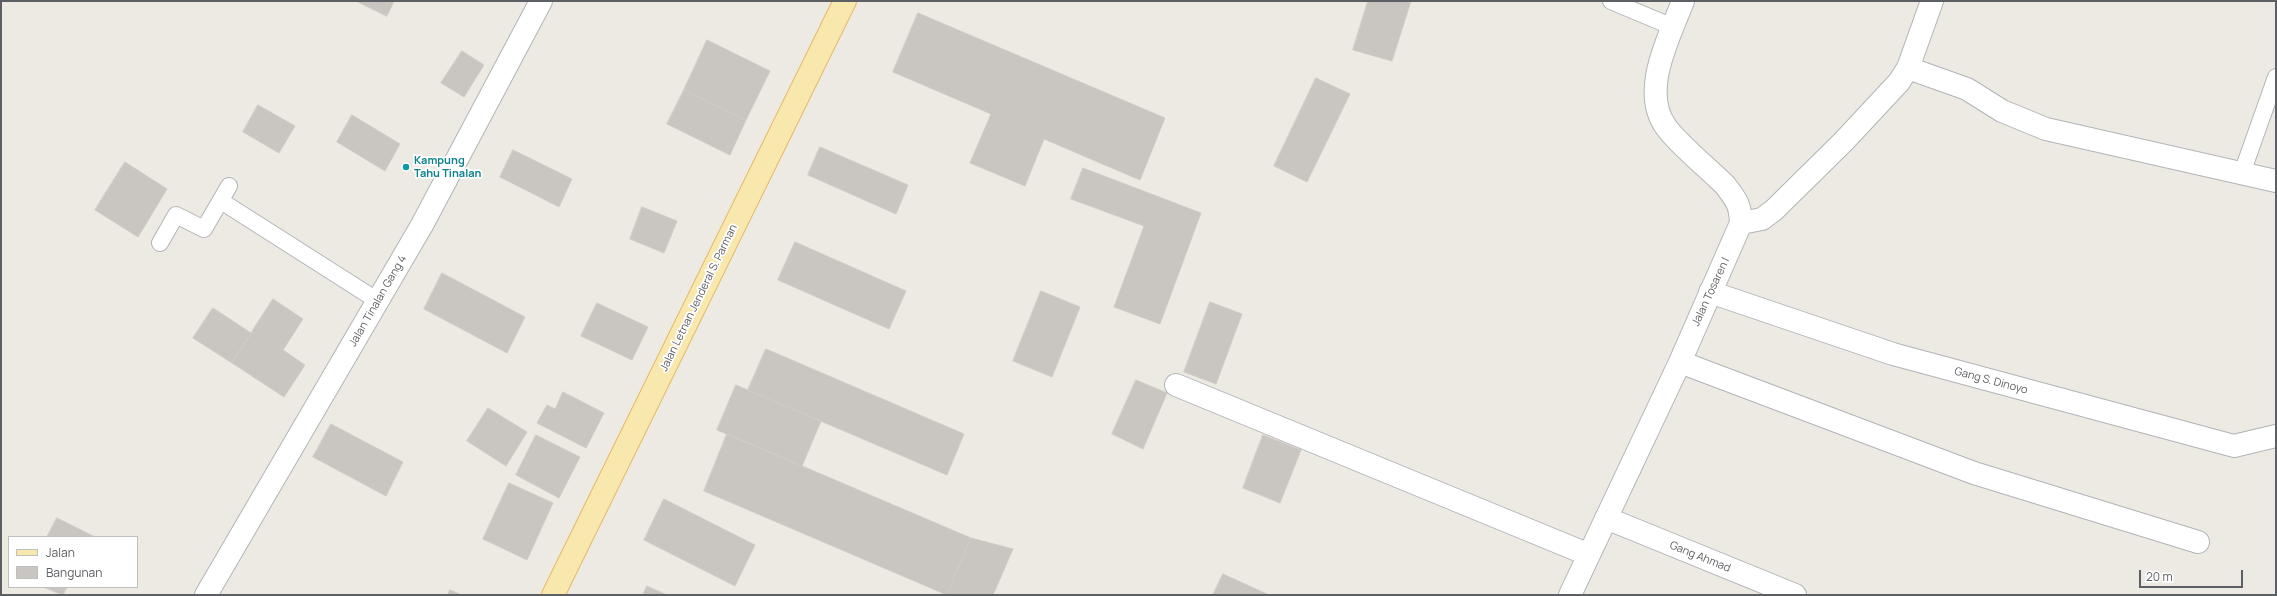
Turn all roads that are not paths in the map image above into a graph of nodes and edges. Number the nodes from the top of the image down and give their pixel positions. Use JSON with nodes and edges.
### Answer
{"nodes":[{"id":1,"x":540,"y":1,"type":"edge"},
{"id":2,"x":845,"y":1,"type":"edge"},
{"id":3,"x":1611,"y":1,"type":"edge"},
{"id":4,"x":1683,"y":1,"type":"edge"},
{"id":5,"x":1932,"y":1,"type":"edge"},
{"id":6,"x":1673,"y":27,"type":"junction"},
{"id":7,"x":1908,"y":68,"type":"junction"},
{"id":8,"x":2276,"y":77,"type":"edge"},
{"id":9,"x":2242,"y":173,"type":"junction"},
{"id":10,"x":2276,"y":181,"type":"edge"},
{"id":11,"x":229,"y":186,"type":"dead end"},
{"id":12,"x":221,"y":200,"type":"junction"},
{"id":13,"x":1741,"y":224,"type":"junction"},
{"id":14,"x":160,"y":243,"type":"dead end"},
{"id":15,"x":1710,"y":292,"type":"junction"},
{"id":16,"x":378,"y":301,"type":"junction"},
{"id":17,"x":1680,"y":362,"type":"junction"},
{"id":18,"x":1176,"y":385,"type":"dead end"},
{"id":19,"x":2276,"y":436,"type":"edge"},
{"id":20,"x":1606,"y":518,"type":"junction"},
{"id":21,"x":2198,"y":542,"type":"dead end"},
{"id":22,"x":1588,"y":554,"type":"junction"},
{"id":23,"x":206,"y":595,"type":"edge"},
{"id":24,"x":553,"y":595,"type":"edge"},
{"id":25,"x":1570,"y":595,"type":"edge"},
{"id":26,"x":1795,"y":595,"type":"edge"}],
"edges":[{"from":1,"to":16,"type":"street","name":"Jalan Tinalan Gang 4"},
{"from":2,"to":24,"type":"main road","name":"Jalan Letnan Jenderal S. Parman"},
{"from":3,"to":6,"type":"lane"},
{"from":4,"to":6,"type":"street"},
{"from":5,"to":7,"type":"street"},
{"from":6,"to":13,"type":"street"},
{"from":7,"to":9,"type":"street"},
{"from":7,"to":13,"type":"street"},
{"from":8,"to":9,"type":"lane"},
{"from":9,"to":10,"type":"street"},
{"from":11,"to":12,"type":"lane"},
{"from":12,"to":14,"type":"lane"},
{"from":12,"to":16,"type":"lane"},
{"from":13,"to":15,"type":"street","name":"Jalan Tosaren I"},
{"from":15,"to":17,"type":"street","name":"Jalan Tosaren I"},
{"from":15,"to":19,"type":"street","name":"Gang S. Dinoyo"},
{"from":16,"to":23,"type":"street","name":"Jalan Tinalan Gang 4"},
{"from":17,"to":20,"type":"street","name":"Jalan Tosaren I"},
{"from":17,"to":21,"type":"street"},
{"from":18,"to":22,"type":"street"},
{"from":20,"to":22,"type":"street","name":"Jalan Tosaren I"},
{"from":20,"to":26,"type":"street","name":"Gang Ahmad"},
{"from":22,"to":25,"type":"street","name":"Jalan Tosaren I"}]}
